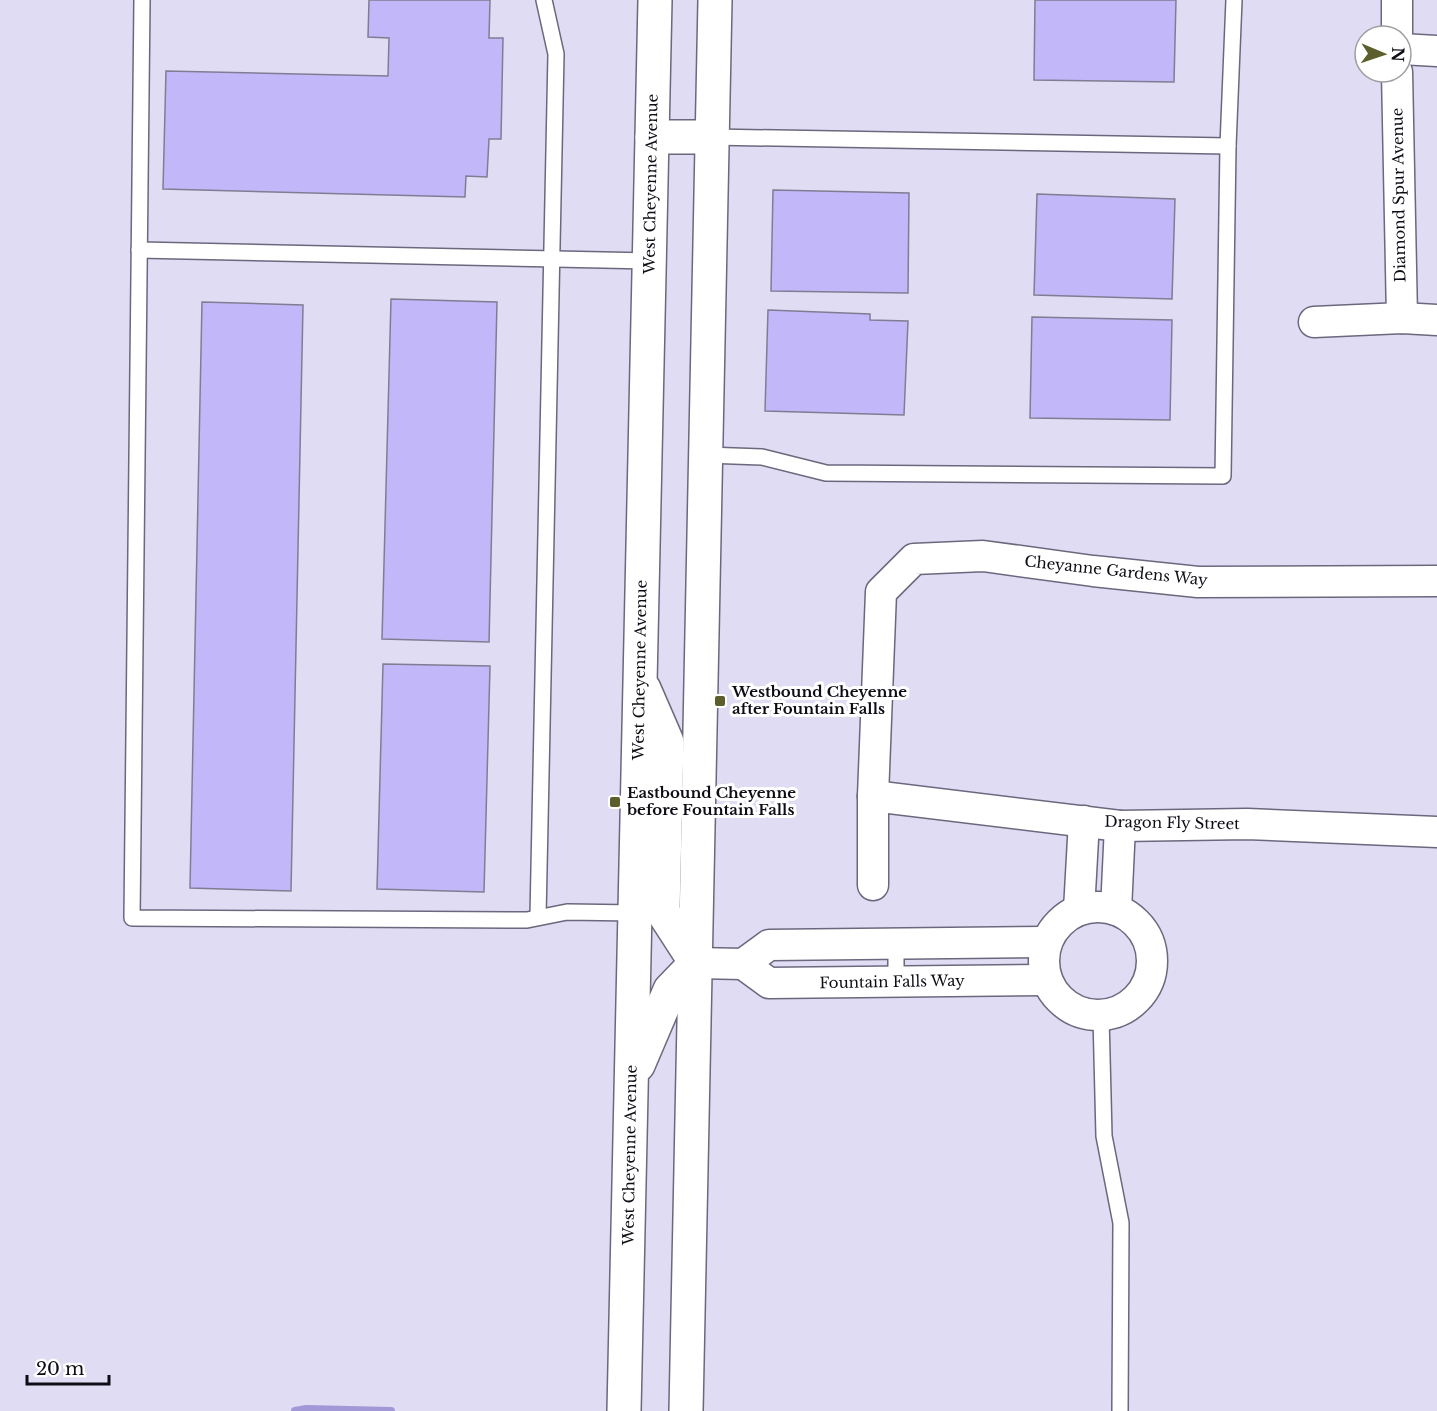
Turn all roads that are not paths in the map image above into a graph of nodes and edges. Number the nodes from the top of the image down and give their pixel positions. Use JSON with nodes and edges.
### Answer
{"nodes":[{"id":1,"x":142,"y":0,"type":"edge"},
{"id":2,"x":544,"y":0,"type":"edge"},
{"id":3,"x":655,"y":0,"type":"edge"},
{"id":4,"x":715,"y":0,"type":"edge"},
{"id":5,"x":1234,"y":0,"type":"edge"},
{"id":6,"x":1398,"y":0,"type":"edge"},
{"id":7,"x":1397,"y":24,"type":"edge"},
{"id":8,"x":1413,"y":50,"type":"edge"},
{"id":9,"x":1437,"y":51,"type":"edge"},
{"id":10,"x":1397,"y":84,"type":"edge"},
{"id":11,"x":652,"y":137,"type":"junction"},
{"id":12,"x":712,"y":137,"type":"junction"},
{"id":13,"x":1228,"y":146,"type":"junction"},
{"id":14,"x":140,"y":250,"type":"junction"},
{"id":15,"x":552,"y":258,"type":"junction"},
{"id":16,"x":650,"y":261,"type":"junction"},
{"id":17,"x":1402,"y":318,"type":"junction"},
{"id":18,"x":1437,"y":320,"type":"edge"},
{"id":19,"x":1314,"y":322,"type":"dead end"},
{"id":20,"x":706,"y":455,"type":"junction"},
{"id":21,"x":1437,"y":581,"type":"edge"},
{"id":22,"x":640,"y":679,"type":"junction"},
{"id":23,"x":873,"y":796,"type":"junction"},
{"id":24,"x":1084,"y":821,"type":"junction"},
{"id":25,"x":1120,"y":826,"type":"junction"},
{"id":26,"x":1437,"y":832,"type":"edge"},
{"id":27,"x":873,"y":885,"type":"dead end"},
{"id":28,"x":1079,"y":910,"type":"junction"},
{"id":29,"x":1116,"y":910,"type":"junction"},
{"id":30,"x":635,"y":913,"type":"junction"},
{"id":31,"x":538,"y":917,"type":"junction"},
{"id":32,"x":1047,"y":942,"type":"junction"},
{"id":33,"x":896,"y":944,"type":"junction"},
{"id":34,"x":696,"y":963,"type":"junction"},
{"id":35,"x":743,"y":964,"type":"junction"},
{"id":36,"x":1047,"y":980,"type":"junction"},
{"id":37,"x":896,"y":982,"type":"junction"},
{"id":38,"x":1101,"y":1016,"type":"junction"},
{"id":39,"x":631,"y":1079,"type":"junction"},
{"id":40,"x":624,"y":1411,"type":"edge"},
{"id":41,"x":686,"y":1411,"type":"edge"},
{"id":42,"x":1120,"y":1411,"type":"edge"}],
"edges":[{"from":1,"to":14,"type":"lane"},
{"from":2,"to":15,"type":"lane"},
{"from":3,"to":11,"type":"main road","name":"West Cheyenne Avenue"},
{"from":4,"to":12,"type":"main road"},
{"from":5,"to":13,"type":"lane"},
{"from":6,"to":7,"type":"street"},
{"from":8,"to":9,"type":"street"},
{"from":10,"to":17,"type":"street","name":"Diamond Spur Avenue"},
{"from":11,"to":12,"type":"main road"},
{"from":11,"to":16,"type":"main road","name":"West Cheyenne Avenue"},
{"from":12,"to":13,"type":"lane"},
{"from":12,"to":20,"type":"main road"},
{"from":13,"to":20,"type":"lane"},
{"from":14,"to":15,"type":"lane"},
{"from":14,"to":31,"type":"lane"},
{"from":15,"to":16,"type":"lane"},
{"from":15,"to":31,"type":"lane"},
{"from":16,"to":22,"type":"main road","name":"West Cheyenne Avenue"},
{"from":17,"to":18,"type":"street"},
{"from":17,"to":19,"type":"street"},
{"from":20,"to":34,"type":"main road"},
{"from":21,"to":23,"type":"street","name":"Cheyanne Gardens Way"},
{"from":22,"to":30,"type":"main road","name":"West Cheyenne Avenue"},
{"from":22,"to":34,"type":"main road"},
{"from":23,"to":24,"type":"street","name":"Dragon Fly Street"},
{"from":23,"to":27,"type":"street"},
{"from":24,"to":25,"type":"street","name":"Dragon Fly Street"},
{"from":24,"to":28,"type":"street"},
{"from":25,"to":26,"type":"street","name":"Dragon Fly Street"},
{"from":25,"to":29,"type":"street"},
{"from":28,"to":29,"type":"street"},
{"from":28,"to":32,"type":"street"},
{"from":29,"to":38,"type":"street"},
{"from":30,"to":31,"type":"lane"},
{"from":30,"to":39,"type":"main road","name":"West Cheyenne Avenue"},
{"from":32,"to":33,"type":"street"},
{"from":32,"to":36,"type":"street"},
{"from":33,"to":35,"type":"street"},
{"from":33,"to":37,"type":"lane"},
{"from":34,"to":35,"type":"street"},
{"from":34,"to":39,"type":"main road"},
{"from":34,"to":41,"type":"main road"},
{"from":35,"to":37,"type":"street","name":"Fountain Falls Way"},
{"from":36,"to":37,"type":"street","name":"Fountain Falls Way"},
{"from":36,"to":38,"type":"street"},
{"from":38,"to":42,"type":"lane"},
{"from":39,"to":40,"type":"main road","name":"West Cheyenne Avenue"}]}
